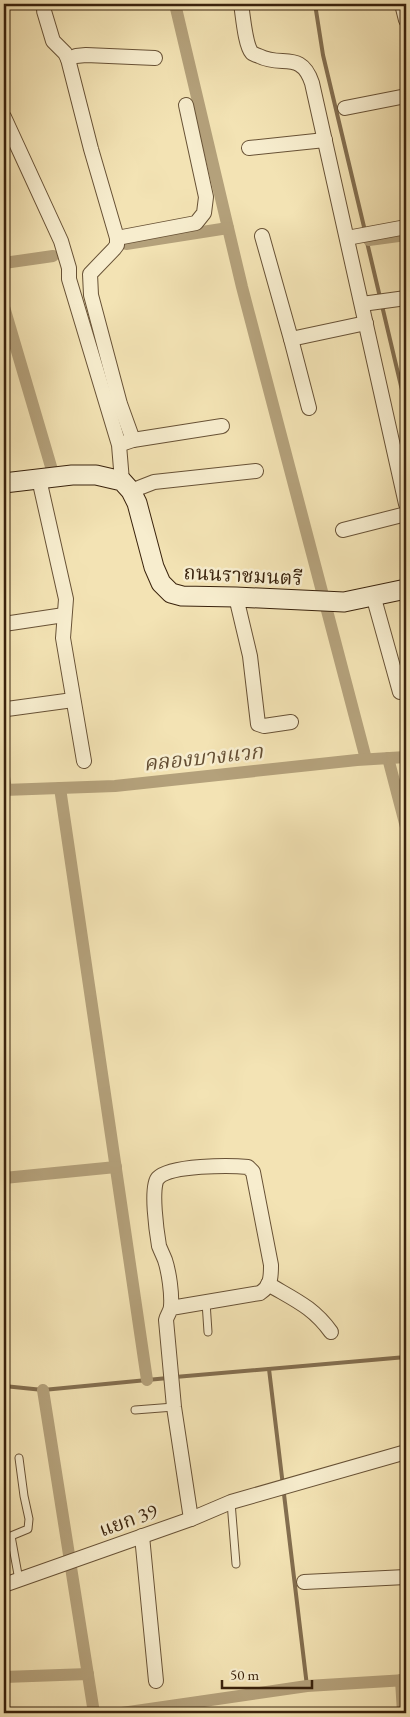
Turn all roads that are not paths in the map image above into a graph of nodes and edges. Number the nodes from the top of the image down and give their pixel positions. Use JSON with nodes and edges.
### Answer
{"nodes":[{"id":1,"x":241,"y":4,"type":"edge"},
{"id":2,"x":402,"y":4,"type":"edge"},
{"id":3,"x":44,"y":11,"type":"dead end"},
{"id":4,"x":406,"y":20,"type":"edge"},
{"id":5,"x":155,"y":58,"type":"dead end"},
{"id":6,"x":68,"y":59,"type":"junction"},
{"id":7,"x":406,"y":96,"type":"edge"},
{"id":8,"x":186,"y":105,"type":"dead end"},
{"id":9,"x":345,"y":108,"type":"dead end"},
{"id":10,"x":4,"y":117,"type":"edge"},
{"id":11,"x":325,"y":140,"type":"junction"},
{"id":12,"x":249,"y":148,"type":"dead end"},
{"id":13,"x":406,"y":227,"type":"edge"},
{"id":14,"x":262,"y":236,"type":"dead end"},
{"id":15,"x":350,"y":237,"type":"junction"},
{"id":16,"x":116,"y":238,"type":"junction"},
{"id":17,"x":91,"y":295,"type":"junction"},
{"id":18,"x":75,"y":298,"type":"junction"},
{"id":19,"x":406,"y":298,"type":"edge"},
{"id":20,"x":366,"y":303,"type":"junction"},
{"id":21,"x":366,"y":323,"type":"junction"},
{"id":22,"x":292,"y":339,"type":"junction"},
{"id":23,"x":309,"y":408,"type":"dead end"},
{"id":24,"x":222,"y":426,"type":"dead end"},
{"id":25,"x":133,"y":440,"type":"junction"},
{"id":26,"x":119,"y":445,"type":"junction"},
{"id":27,"x":256,"y":470,"type":"dead end"},
{"id":28,"x":39,"y":479,"type":"junction"},
{"id":29,"x":4,"y":483,"type":"edge"},
{"id":30,"x":126,"y":486,"type":"junction"},
{"id":31,"x":406,"y":504,"type":"edge"},
{"id":32,"x":406,"y":514,"type":"edge"},
{"id":33,"x":343,"y":530,"type":"dead end"},
{"id":34,"x":406,"y":589,"type":"edge"},
{"id":35,"x":372,"y":596,"type":"junction"},
{"id":36,"x":236,"y":597,"type":"junction"},
{"id":37,"x":64,"y":615,"type":"junction"},
{"id":38,"x":4,"y":624,"type":"edge"},
{"id":39,"x":400,"y":692,"type":"dead end"},
{"id":40,"x":74,"y":700,"type":"junction"},
{"id":41,"x":7,"y":709,"type":"dead end"},
{"id":42,"x":291,"y":722,"type":"dead end"},
{"id":43,"x":84,"y":761,"type":"dead end"},
{"id":44,"x":268,"y":1284,"type":"junction"},
{"id":45,"x":206,"y":1302,"type":"junction"},
{"id":46,"x":171,"y":1308,"type":"junction"},
{"id":47,"x":208,"y":1332,"type":"dead end"},
{"id":48,"x":331,"y":1332,"type":"dead end"},
{"id":49,"x":174,"y":1407,"type":"junction"},
{"id":50,"x":135,"y":1410,"type":"dead end"},
{"id":51,"x":406,"y":1452,"type":"edge"},
{"id":52,"x":19,"y":1458,"type":"dead end"},
{"id":53,"x":231,"y":1502,"type":"junction"},
{"id":54,"x":191,"y":1519,"type":"junction"},
{"id":55,"x":142,"y":1536,"type":"junction"},
{"id":56,"x":236,"y":1564,"type":"dead end"},
{"id":57,"x":406,"y":1577,"type":"edge"},
{"id":58,"x":20,"y":1580,"type":"junction"},
{"id":59,"x":304,"y":1582,"type":"dead end"},
{"id":60,"x":4,"y":1585,"type":"edge"},
{"id":61,"x":156,"y":1681,"type":"dead end"}],
"edges":[{"from":1,"to":11,"type":"street"},
{"from":2,"to":4,"type":"street"},
{"from":3,"to":6,"type":"street"},
{"from":5,"to":6,"type":"street"},
{"from":6,"to":16,"type":"street"},
{"from":7,"to":9,"type":"street"},
{"from":8,"to":16,"type":"street"},
{"from":10,"to":18,"type":"street"},
{"from":11,"to":12,"type":"street"},
{"from":11,"to":15,"type":"street"},
{"from":13,"to":15,"type":"street"},
{"from":14,"to":22,"type":"street"},
{"from":15,"to":20,"type":"street"},
{"from":16,"to":17,"type":"street"},
{"from":17,"to":18,"type":"street"},
{"from":17,"to":25,"type":"street"},
{"from":18,"to":26,"type":"street"},
{"from":19,"to":20,"type":"street"},
{"from":20,"to":21,"type":"street"},
{"from":21,"to":22,"type":"street"},
{"from":21,"to":31,"type":"street"},
{"from":22,"to":23,"type":"street"},
{"from":24,"to":25,"type":"street"},
{"from":25,"to":26,"type":"street"},
{"from":26,"to":30,"type":"street"},
{"from":27,"to":30,"type":"street"},
{"from":28,"to":29,"type":"street"},
{"from":28,"to":30,"type":"street"},
{"from":28,"to":37,"type":"street"},
{"from":30,"to":36,"type":"street","name":"ถนนราชมนตรี"},
{"from":32,"to":33,"type":"street"},
{"from":34,"to":35,"type":"street","name":"ถนนราชมนตรี"},
{"from":35,"to":36,"type":"street","name":"ถนนราชมนตรี"},
{"from":35,"to":39,"type":"street"},
{"from":36,"to":42,"type":"street"},
{"from":37,"to":38,"type":"street"},
{"from":37,"to":40,"type":"street"},
{"from":40,"to":41,"type":"street"},
{"from":40,"to":43,"type":"street"},
{"from":44,"to":45,"type":"street"},
{"from":44,"to":46,"type":"street"},
{"from":44,"to":48,"type":"street"},
{"from":45,"to":46,"type":"street"},
{"from":45,"to":47,"type":"lane"},
{"from":46,"to":49,"type":"street"},
{"from":49,"to":50,"type":"lane"},
{"from":49,"to":54,"type":"street"},
{"from":51,"to":53,"type":"street","name":"แยก 39"},
{"from":52,"to":58,"type":"lane"},
{"from":53,"to":54,"type":"street","name":"แยก 39"},
{"from":53,"to":56,"type":"lane"},
{"from":54,"to":55,"type":"street","name":"แยก 39"},
{"from":55,"to":58,"type":"street","name":"แยก 39"},
{"from":55,"to":61,"type":"street"},
{"from":57,"to":59,"type":"street"},
{"from":58,"to":60,"type":"street","name":"แยก 39"}]}
